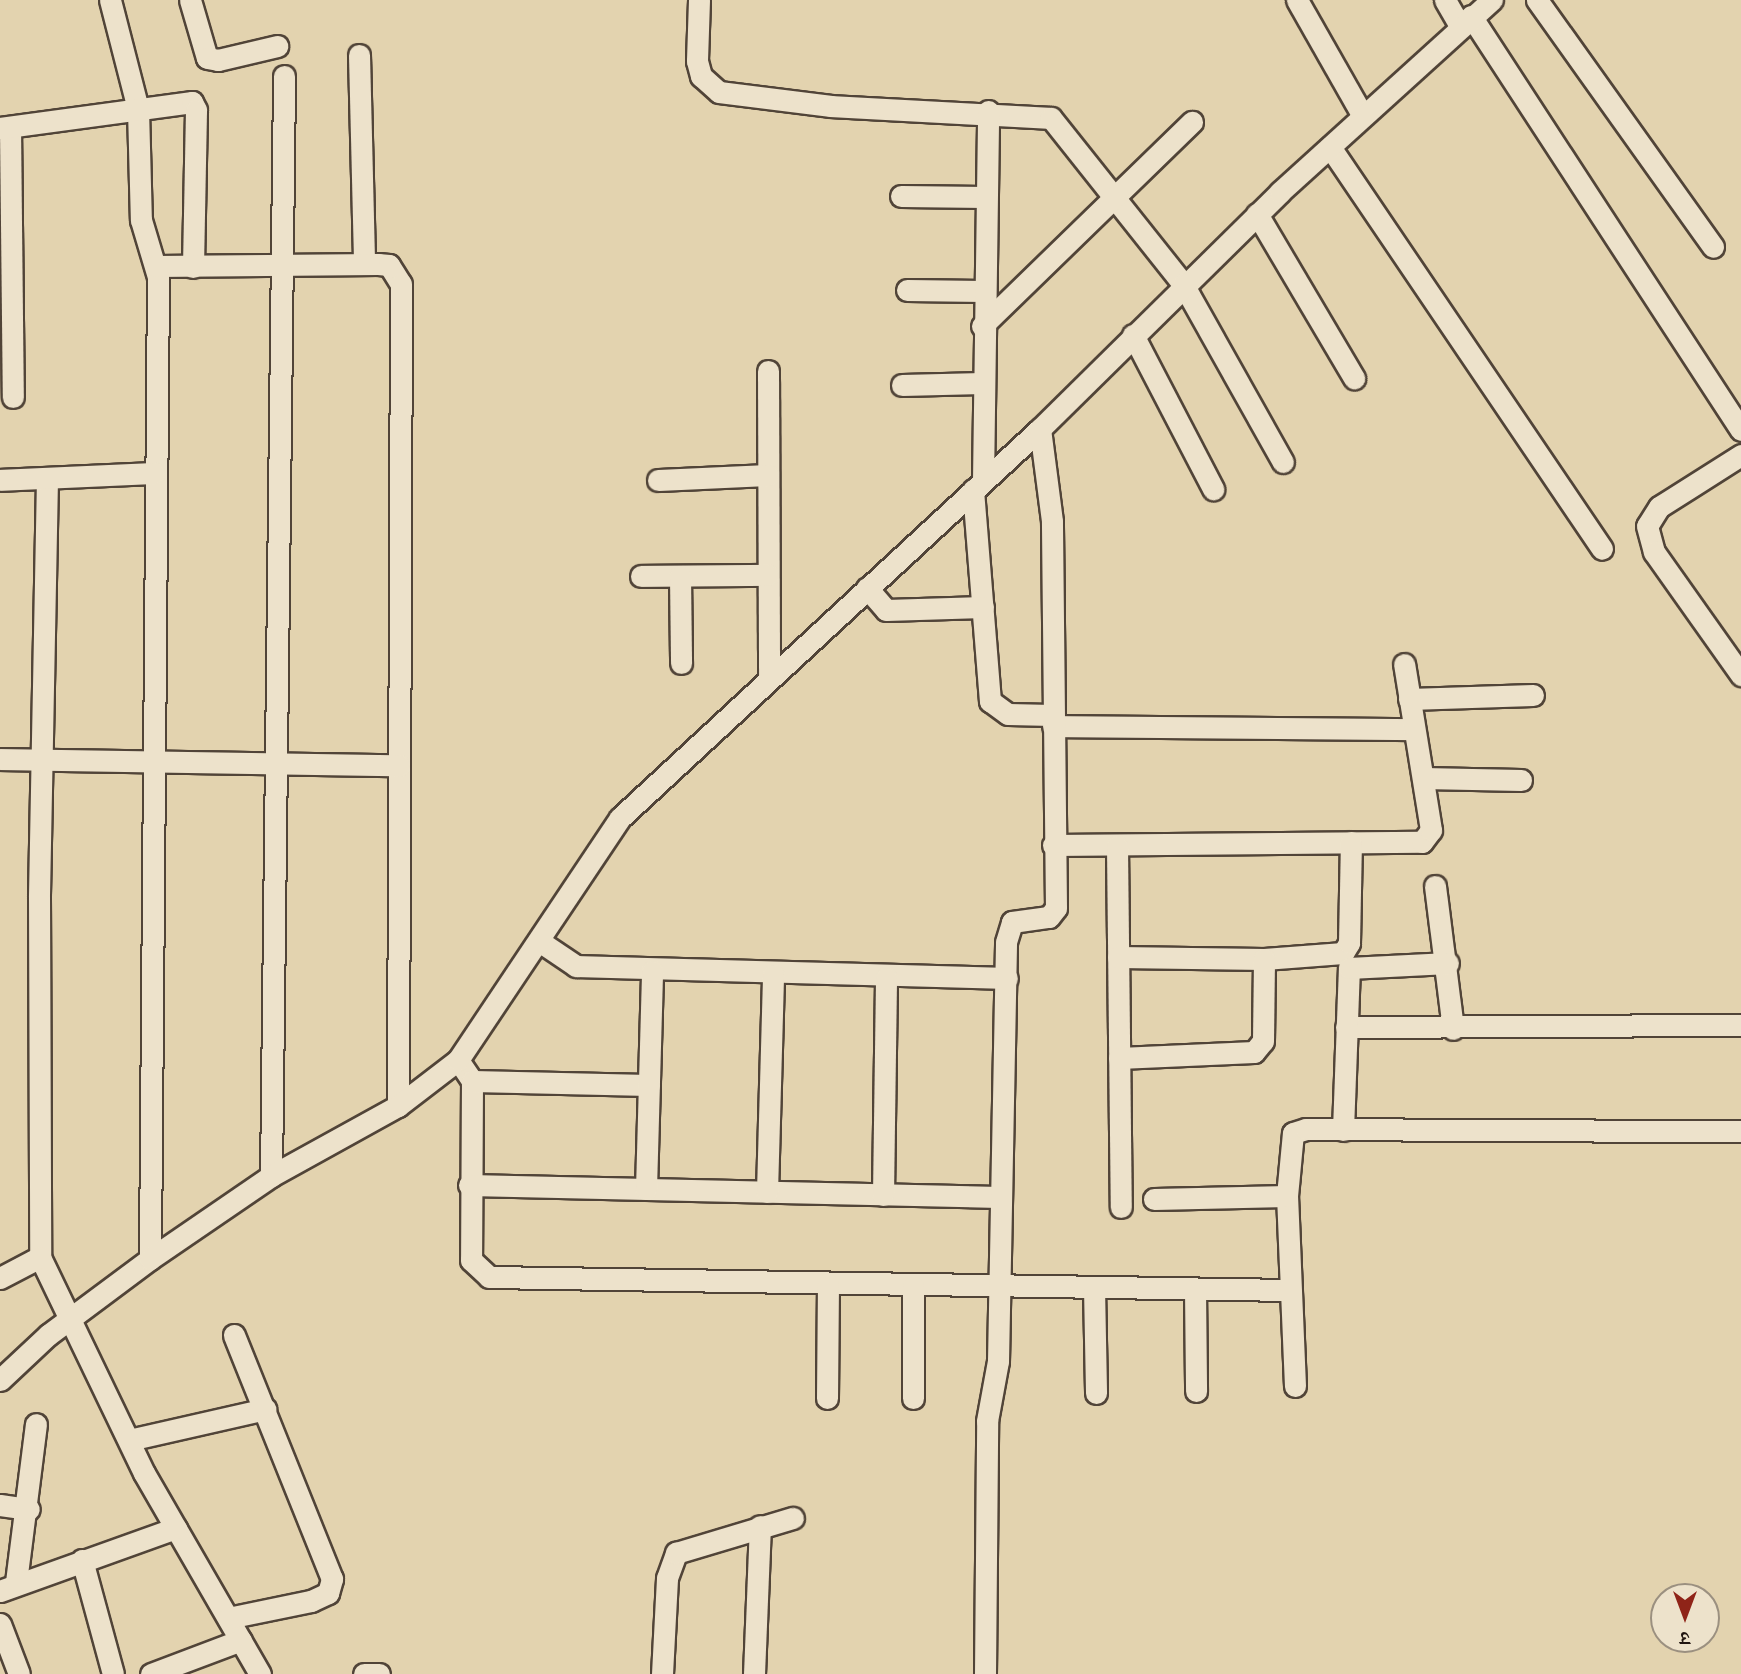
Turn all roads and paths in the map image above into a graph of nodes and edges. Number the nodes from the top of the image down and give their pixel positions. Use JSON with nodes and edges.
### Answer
{"nodes":[{"id":1,"x":110,"y":0,"type":"edge"},
{"id":2,"x":190,"y":0,"type":"edge"},
{"id":3,"x":699,"y":0,"type":"edge"},
{"id":4,"x":1297,"y":0,"type":"edge"},
{"id":5,"x":1445,"y":0,"type":"edge"},
{"id":6,"x":1492,"y":0,"type":"edge"},
{"id":7,"x":1537,"y":0,"type":"edge"},
{"id":8,"x":1465,"y":21,"type":"junction"},
{"id":9,"x":276,"y":46,"type":"dead end"},
{"id":10,"x":359,"y":55,"type":"dead end"},
{"id":11,"x":284,"y":76,"type":"dead end"},
{"id":12,"x":138,"y":108,"type":"junction"},
{"id":13,"x":988,"y":111,"type":"junction"},
{"id":14,"x":1363,"y":116,"type":"junction"},
{"id":15,"x":1192,"y":122,"type":"dead end"},
{"id":16,"x":5,"y":127,"type":"edge"},
{"id":17,"x":1330,"y":147,"type":"junction"},
{"id":18,"x":1117,"y":195,"type":"junction"},
{"id":19,"x":901,"y":196,"type":"dead end"},
{"id":20,"x":985,"y":197,"type":"junction"},
{"id":21,"x":1257,"y":214,"type":"junction"},
{"id":22,"x":1713,"y":247,"type":"dead end"},
{"id":23,"x":364,"y":263,"type":"junction"},
{"id":24,"x":282,"y":265,"type":"junction"},
{"id":25,"x":156,"y":266,"type":"junction"},
{"id":26,"x":193,"y":267,"type":"junction"},
{"id":27,"x":1183,"y":284,"type":"junction"},
{"id":28,"x":907,"y":290,"type":"dead end"},
{"id":29,"x":983,"y":291,"type":"junction"},
{"id":30,"x":982,"y":326,"type":"junction"},
{"id":31,"x":1133,"y":335,"type":"junction"},
{"id":32,"x":768,"y":371,"type":"dead end"},
{"id":33,"x":1354,"y":378,"type":"dead end"},
{"id":34,"x":982,"y":383,"type":"junction"},
{"id":35,"x":902,"y":385,"type":"dead end"},
{"id":36,"x":13,"y":397,"type":"dead end"},
{"id":37,"x":1040,"y":429,"type":"junction"},
{"id":38,"x":1741,"y":430,"type":"edge"},
{"id":39,"x":1741,"y":455,"type":"edge"},
{"id":40,"x":1283,"y":462,"type":"dead end"},
{"id":41,"x":154,"y":473,"type":"junction"},
{"id":42,"x":768,"y":475,"type":"junction"},
{"id":43,"x":47,"y":478,"type":"junction"},
{"id":44,"x":0,"y":480,"type":"edge"},
{"id":45,"x":658,"y":480,"type":"dead end"},
{"id":46,"x":978,"y":485,"type":"junction"},
{"id":47,"x":1213,"y":489,"type":"dead end"},
{"id":48,"x":1602,"y":549,"type":"dead end"},
{"id":49,"x":768,"y":575,"type":"junction"},
{"id":50,"x":641,"y":576,"type":"dead end"},
{"id":51,"x":680,"y":576,"type":"junction"},
{"id":52,"x":867,"y":588,"type":"junction"},
{"id":53,"x":983,"y":607,"type":"junction"},
{"id":54,"x":681,"y":663,"type":"dead end"},
{"id":55,"x":1404,"y":664,"type":"dead end"},
{"id":56,"x":1741,"y":675,"type":"edge"},
{"id":57,"x":769,"y":677,"type":"junction"},
{"id":58,"x":1533,"y":695,"type":"dead end"},
{"id":59,"x":1409,"y":699,"type":"junction"},
{"id":60,"x":1052,"y":720,"type":"junction"},
{"id":61,"x":1413,"y":729,"type":"junction"},
{"id":62,"x":0,"y":759,"type":"edge"},
{"id":63,"x":42,"y":759,"type":"junction"},
{"id":64,"x":151,"y":761,"type":"junction"},
{"id":65,"x":275,"y":765,"type":"junction"},
{"id":66,"x":399,"y":765,"type":"junction"},
{"id":67,"x":1423,"y":778,"type":"junction"},
{"id":68,"x":1521,"y":780,"type":"dead end"},
{"id":69,"x":1351,"y":842,"type":"junction"},
{"id":70,"x":1053,"y":845,"type":"junction"},
{"id":71,"x":1117,"y":846,"type":"junction"},
{"id":72,"x":1435,"y":886,"type":"dead end"},
{"id":73,"x":539,"y":940,"type":"junction"},
{"id":74,"x":1118,"y":957,"type":"junction"},
{"id":75,"x":1264,"y":959,"type":"junction"},
{"id":76,"x":1448,"y":963,"type":"junction"},
{"id":77,"x":652,"y":971,"type":"junction"},
{"id":78,"x":773,"y":975,"type":"junction"},
{"id":79,"x":886,"y":978,"type":"junction"},
{"id":80,"x":1007,"y":978,"type":"junction"},
{"id":81,"x":1741,"y":1025,"type":"edge"},
{"id":82,"x":1346,"y":1027,"type":"junction"},
{"id":83,"x":1454,"y":1029,"type":"junction"},
{"id":84,"x":1119,"y":1058,"type":"junction"},
{"id":85,"x":458,"y":1060,"type":"junction"},
{"id":86,"x":472,"y":1081,"type":"junction"},
{"id":87,"x":649,"y":1084,"type":"junction"},
{"id":88,"x":398,"y":1106,"type":"junction"},
{"id":89,"x":1343,"y":1130,"type":"junction"},
{"id":90,"x":1741,"y":1131,"type":"edge"},
{"id":91,"x":271,"y":1176,"type":"junction"},
{"id":92,"x":469,"y":1185,"type":"junction"},
{"id":93,"x":646,"y":1189,"type":"junction"},
{"id":94,"x":767,"y":1192,"type":"junction"},
{"id":95,"x":883,"y":1195,"type":"junction"},
{"id":96,"x":1287,"y":1196,"type":"junction"},
{"id":97,"x":999,"y":1197,"type":"junction"},
{"id":98,"x":1154,"y":1199,"type":"dead end"},
{"id":99,"x":1121,"y":1208,"type":"dead end"},
{"id":100,"x":40,"y":1257,"type":"junction"},
{"id":101,"x":150,"y":1259,"type":"junction"},
{"id":102,"x":0,"y":1278,"type":"edge"},
{"id":103,"x":828,"y":1284,"type":"junction"},
{"id":104,"x":913,"y":1286,"type":"junction"},
{"id":105,"x":998,"y":1286,"type":"junction"},
{"id":106,"x":1094,"y":1287,"type":"junction"},
{"id":107,"x":1195,"y":1289,"type":"junction"},
{"id":108,"x":1290,"y":1290,"type":"junction"},
{"id":109,"x":70,"y":1319,"type":"junction"},
{"id":110,"x":234,"y":1335,"type":"dead end"},
{"id":111,"x":0,"y":1380,"type":"edge"},
{"id":112,"x":1295,"y":1386,"type":"dead end"},
{"id":113,"x":1196,"y":1391,"type":"dead end"},
{"id":114,"x":1096,"y":1393,"type":"dead end"},
{"id":115,"x":827,"y":1398,"type":"dead end"},
{"id":116,"x":913,"y":1398,"type":"dead end"},
{"id":117,"x":265,"y":1409,"type":"junction"},
{"id":118,"x":36,"y":1424,"type":"dead end"},
{"id":119,"x":129,"y":1440,"type":"junction"},
{"id":120,"x":0,"y":1505,"type":"edge"},
{"id":121,"x":29,"y":1509,"type":"junction"},
{"id":122,"x":793,"y":1518,"type":"dead end"},
{"id":123,"x":760,"y":1525,"type":"junction"},
{"id":124,"x":176,"y":1528,"type":"junction"},
{"id":125,"x":82,"y":1560,"type":"junction"},
{"id":126,"x":8,"y":1587,"type":"edge"},
{"id":127,"x":228,"y":1618,"type":"junction"},
{"id":128,"x":0,"y":1624,"type":"edge"},
{"id":129,"x":241,"y":1640,"type":"junction"},
{"id":130,"x":19,"y":1674,"type":"edge"},
{"id":131,"x":113,"y":1674,"type":"edge"},
{"id":132,"x":151,"y":1674,"type":"edge"},
{"id":133,"x":260,"y":1674,"type":"edge"},
{"id":134,"x":364,"y":1674,"type":"edge"},
{"id":135,"x":379,"y":1674,"type":"edge"},
{"id":136,"x":662,"y":1674,"type":"edge"},
{"id":137,"x":754,"y":1674,"type":"edge"},
{"id":138,"x":985,"y":1674,"type":"edge"}],
"edges":[{"from":1,"to":12,"type":"street"},
{"from":2,"to":9,"type":"street"},
{"from":3,"to":13,"type":"street"},
{"from":4,"to":14,"type":"street"},
{"from":5,"to":8,"type":"street"},
{"from":6,"to":8,"type":"street"},
{"from":7,"to":22,"type":"street"},
{"from":8,"to":14,"type":"street"},
{"from":8,"to":38,"type":"street"},
{"from":10,"to":23,"type":"street"},
{"from":11,"to":24,"type":"street"},
{"from":12,"to":16,"type":"street"},
{"from":12,"to":25,"type":"street"},
{"from":12,"to":26,"type":"street"},
{"from":13,"to":18,"type":"street"},
{"from":13,"to":20,"type":"street"},
{"from":14,"to":17,"type":"street"},
{"from":15,"to":18,"type":"street"},
{"from":16,"to":36,"type":"street"},
{"from":17,"to":21,"type":"street"},
{"from":17,"to":48,"type":"street"},
{"from":18,"to":27,"type":"street"},
{"from":18,"to":30,"type":"street"},
{"from":19,"to":20,"type":"street"},
{"from":20,"to":29,"type":"street"},
{"from":21,"to":27,"type":"street"},
{"from":21,"to":33,"type":"street"},
{"from":23,"to":24,"type":"street"},
{"from":23,"to":66,"type":"street"},
{"from":24,"to":26,"type":"street"},
{"from":24,"to":65,"type":"street"},
{"from":25,"to":26,"type":"street"},
{"from":25,"to":41,"type":"street"},
{"from":27,"to":31,"type":"street"},
{"from":27,"to":40,"type":"street"},
{"from":28,"to":29,"type":"street"},
{"from":29,"to":30,"type":"street"},
{"from":30,"to":34,"type":"street"},
{"from":31,"to":37,"type":"street"},
{"from":31,"to":47,"type":"street"},
{"from":32,"to":42,"type":"street"},
{"from":34,"to":35,"type":"street"},
{"from":34,"to":46,"type":"street"},
{"from":37,"to":46,"type":"street"},
{"from":37,"to":60,"type":"street"},
{"from":39,"to":56,"type":"street"},
{"from":41,"to":43,"type":"street"},
{"from":41,"to":64,"type":"street"},
{"from":42,"to":45,"type":"street"},
{"from":42,"to":49,"type":"street"},
{"from":43,"to":44,"type":"street"},
{"from":43,"to":63,"type":"street"},
{"from":46,"to":52,"type":"street"},
{"from":46,"to":53,"type":"street"},
{"from":49,"to":51,"type":"street"},
{"from":49,"to":57,"type":"street"},
{"from":50,"to":51,"type":"street"},
{"from":51,"to":54,"type":"street"},
{"from":52,"to":53,"type":"street"},
{"from":52,"to":57,"type":"street"},
{"from":53,"to":60,"type":"street"},
{"from":55,"to":59,"type":"street"},
{"from":57,"to":73,"type":"street"},
{"from":58,"to":59,"type":"street"},
{"from":59,"to":61,"type":"street"},
{"from":60,"to":61,"type":"street"},
{"from":60,"to":70,"type":"street"},
{"from":61,"to":67,"type":"street"},
{"from":62,"to":63,"type":"street"},
{"from":63,"to":64,"type":"street"},
{"from":63,"to":100,"type":"street"},
{"from":64,"to":65,"type":"street"},
{"from":64,"to":101,"type":"street"},
{"from":65,"to":66,"type":"street"},
{"from":65,"to":91,"type":"street"},
{"from":66,"to":88,"type":"street"},
{"from":67,"to":68,"type":"street"},
{"from":67,"to":69,"type":"street"},
{"from":69,"to":71,"type":"street"},
{"from":69,"to":75,"type":"street"},
{"from":70,"to":71,"type":"street"},
{"from":70,"to":80,"type":"street"},
{"from":71,"to":74,"type":"street"},
{"from":72,"to":76,"type":"street"},
{"from":73,"to":77,"type":"street"},
{"from":73,"to":85,"type":"street"},
{"from":74,"to":75,"type":"street"},
{"from":74,"to":84,"type":"street"},
{"from":75,"to":84,"type":"street"},
{"from":76,"to":82,"type":"street"},
{"from":76,"to":83,"type":"street"},
{"from":77,"to":78,"type":"street"},
{"from":77,"to":87,"type":"street"},
{"from":78,"to":79,"type":"street"},
{"from":78,"to":94,"type":"street"},
{"from":79,"to":80,"type":"street"},
{"from":79,"to":95,"type":"street"},
{"from":80,"to":97,"type":"street"},
{"from":81,"to":83,"type":"street"},
{"from":82,"to":83,"type":"street"},
{"from":82,"to":89,"type":"street"},
{"from":84,"to":99,"type":"street"},
{"from":85,"to":86,"type":"street"},
{"from":85,"to":88,"type":"street"},
{"from":86,"to":87,"type":"street"},
{"from":86,"to":92,"type":"street"},
{"from":87,"to":93,"type":"street"},
{"from":88,"to":91,"type":"street"},
{"from":89,"to":90,"type":"street"},
{"from":89,"to":96,"type":"street"},
{"from":91,"to":101,"type":"street"},
{"from":92,"to":93,"type":"street"},
{"from":92,"to":103,"type":"street"},
{"from":93,"to":94,"type":"street"},
{"from":94,"to":95,"type":"street"},
{"from":95,"to":97,"type":"street"},
{"from":96,"to":98,"type":"street"},
{"from":96,"to":108,"type":"street"},
{"from":97,"to":105,"type":"street"},
{"from":100,"to":102,"type":"street"},
{"from":100,"to":109,"type":"street"},
{"from":101,"to":109,"type":"street"},
{"from":103,"to":104,"type":"street"},
{"from":103,"to":115,"type":"street"},
{"from":104,"to":105,"type":"street"},
{"from":104,"to":116,"type":"street"},
{"from":105,"to":106,"type":"street"},
{"from":105,"to":138,"type":"street"},
{"from":106,"to":107,"type":"street"},
{"from":106,"to":114,"type":"street"},
{"from":107,"to":108,"type":"street"},
{"from":107,"to":113,"type":"street"},
{"from":108,"to":112,"type":"street"},
{"from":109,"to":111,"type":"street"},
{"from":109,"to":119,"type":"street"},
{"from":110,"to":117,"type":"street"},
{"from":117,"to":119,"type":"street"},
{"from":117,"to":127,"type":"street"},
{"from":118,"to":121,"type":"street"},
{"from":119,"to":124,"type":"street"},
{"from":120,"to":121,"type":"street"},
{"from":121,"to":126,"type":"street"},
{"from":122,"to":123,"type":"street"},
{"from":123,"to":136,"type":"street"},
{"from":123,"to":137,"type":"street"},
{"from":124,"to":125,"type":"street"},
{"from":124,"to":127,"type":"street"},
{"from":125,"to":126,"type":"street"},
{"from":125,"to":131,"type":"street"},
{"from":127,"to":129,"type":"street"},
{"from":128,"to":130,"type":"street"},
{"from":129,"to":132,"type":"street"},
{"from":129,"to":133,"type":"street"},
{"from":134,"to":135,"type":"street"}]}
